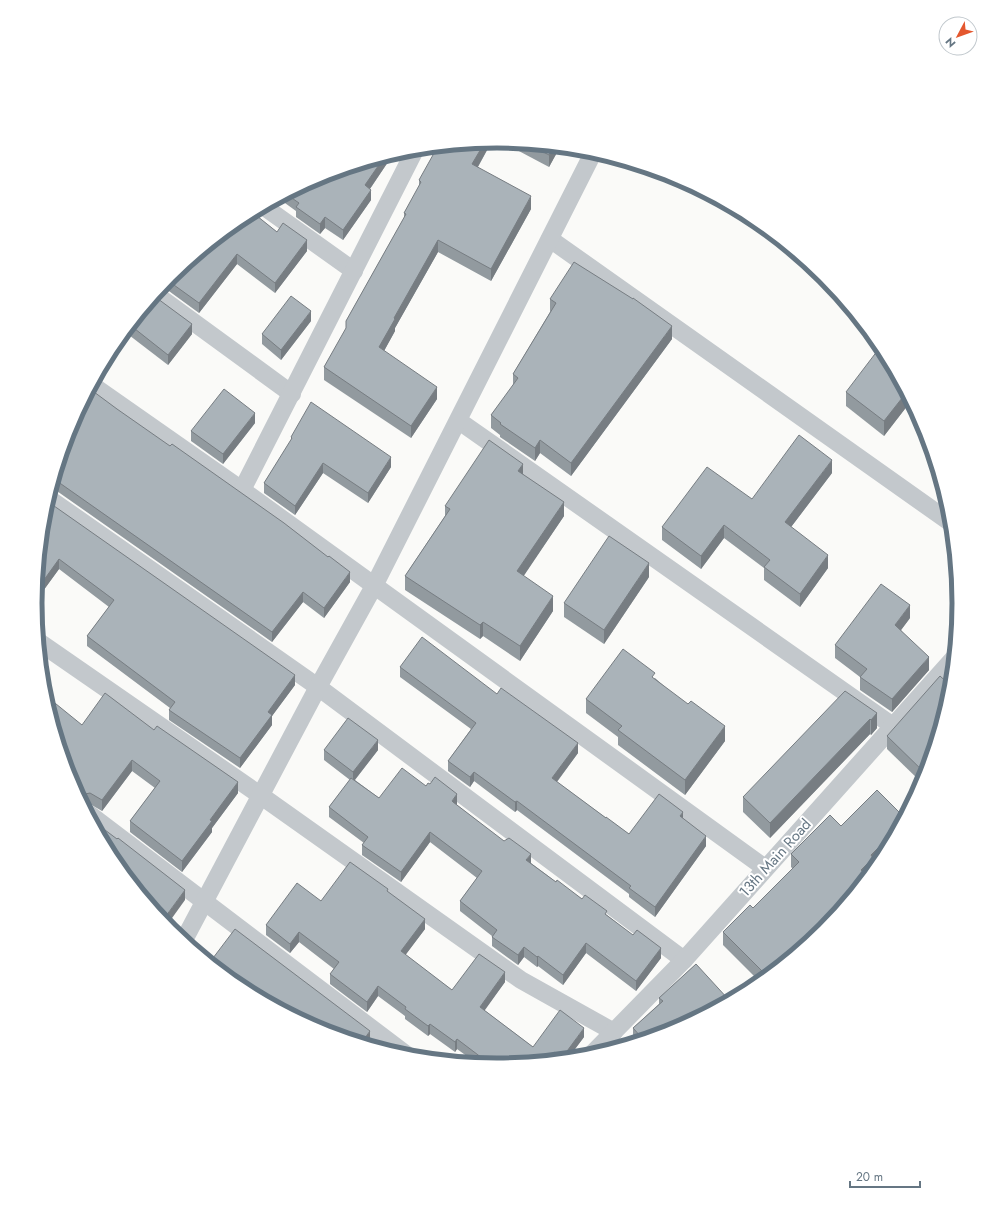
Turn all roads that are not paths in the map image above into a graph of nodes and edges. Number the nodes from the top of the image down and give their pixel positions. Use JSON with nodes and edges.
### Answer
{"nodes":[{"id":1,"x":412,"y":155,"type":"edge"},
{"id":2,"x":591,"y":157,"type":"edge"},
{"id":3,"x":268,"y":209,"type":"edge"},
{"id":4,"x":550,"y":239,"type":"junction"},
{"id":5,"x":354,"y":271,"type":"junction"},
{"id":6,"x":159,"y":297,"type":"edge"},
{"id":7,"x":96,"y":388,"type":"edge"},
{"id":8,"x":292,"y":394,"type":"junction"},
{"id":9,"x":459,"y":421,"type":"junction"},
{"id":10,"x":242,"y":490,"type":"junction"},
{"id":11,"x":54,"y":502,"type":"edge"},
{"id":12,"x":944,"y":519,"type":"edge"},
{"id":13,"x":374,"y":586,"type":"junction"},
{"id":14,"x":44,"y":646,"type":"edge"},
{"id":15,"x":947,"y":665,"type":"edge"},
{"id":16,"x":318,"y":687,"type":"junction"},
{"id":17,"x":893,"y":726,"type":"junction"},
{"id":18,"x":260,"y":795,"type":"junction"},
{"id":19,"x":98,"y":821,"type":"edge"},
{"id":20,"x":766,"y":868,"type":"junction"},
{"id":21,"x":204,"y":901,"type":"junction"},
{"id":22,"x":187,"y":935,"type":"edge"},
{"id":23,"x":684,"y":960,"type":"junction"},
{"id":24,"x":614,"y":1032,"type":"junction"},
{"id":25,"x":394,"y":1046,"type":"edge"},
{"id":26,"x":600,"y":1046,"type":"edge"}],
"edges":[{"from":1,"to":5,"type":"street"},
{"from":2,"to":4,"type":"street"},
{"from":3,"to":5,"type":"street"},
{"from":4,"to":9,"type":"street"},
{"from":4,"to":12,"type":"street"},
{"from":5,"to":8,"type":"street"},
{"from":6,"to":8,"type":"street"},
{"from":7,"to":10,"type":"street"},
{"from":8,"to":10,"type":"street"},
{"from":9,"to":13,"type":"street"},
{"from":9,"to":17,"type":"street"},
{"from":10,"to":13,"type":"street"},
{"from":11,"to":16,"type":"street"},
{"from":13,"to":16,"type":"street"},
{"from":13,"to":20,"type":"street"},
{"from":14,"to":18,"type":"street"},
{"from":15,"to":17,"type":"street","name":"13th Main Road"},
{"from":16,"to":18,"type":"street"},
{"from":16,"to":23,"type":"street"},
{"from":17,"to":20,"type":"street","name":"13th Main Road"},
{"from":18,"to":21,"type":"street"},
{"from":18,"to":24,"type":"street"},
{"from":19,"to":21,"type":"street"},
{"from":20,"to":23,"type":"street","name":"13th Main Road"},
{"from":21,"to":22,"type":"street"},
{"from":21,"to":25,"type":"street"},
{"from":23,"to":24,"type":"street","name":"13th Main Road"},
{"from":24,"to":26,"type":"street","name":"13th Main Road"}]}
